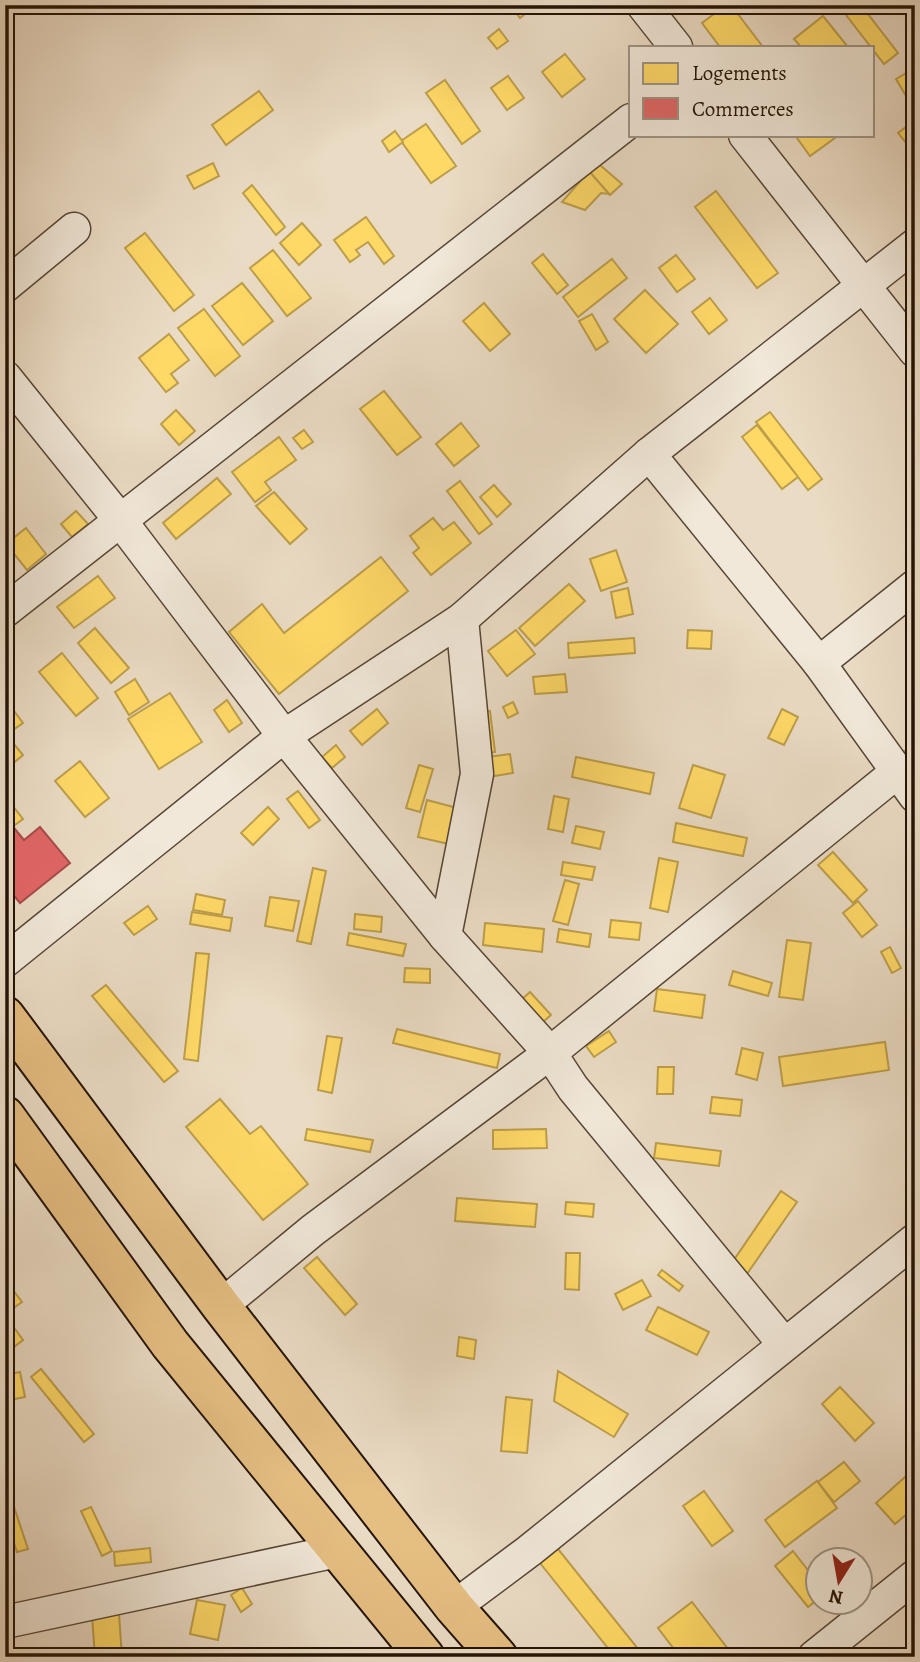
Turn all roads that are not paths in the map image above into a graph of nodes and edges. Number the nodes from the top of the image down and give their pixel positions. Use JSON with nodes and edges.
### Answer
{"nodes":[{"id":1,"x":643,"y":5,"type":"edge"},
{"id":2,"x":675,"y":46,"type":"edge"},
{"id":3,"x":629,"y":122,"type":"edge"},
{"id":4,"x":746,"y":136,"type":"edge"},
{"id":5,"x":74,"y":229,"type":"dead end"},
{"id":6,"x":915,"y":245,"type":"edge"},
{"id":7,"x":863,"y":285,"type":"junction"},
{"id":8,"x":5,"y":286,"type":"edge"},
{"id":9,"x":915,"y":351,"type":"edge"},
{"id":10,"x":5,"y":377,"type":"edge"},
{"id":11,"x":649,"y":454,"type":"junction"},
{"id":12,"x":121,"y":520,"type":"junction"},
{"id":13,"x":915,"y":586,"type":"edge"},
{"id":14,"x":5,"y":611,"type":"edge"},
{"id":15,"x":462,"y":619,"type":"junction"},
{"id":16,"x":819,"y":663,"type":"junction"},
{"id":17,"x":284,"y":736,"type":"junction"},
{"id":18,"x":906,"y":784,"type":"edge"},
{"id":19,"x":445,"y":936,"type":"junction"},
{"id":20,"x":5,"y":961,"type":"edge"},
{"id":21,"x":5,"y":1016,"type":"edge"},
{"id":22,"x":550,"y":1053,"type":"junction"},
{"id":23,"x":5,"y":1116,"type":"edge"},
{"id":24,"x":915,"y":1240,"type":"edge"},
{"id":25,"x":222,"y":1306,"type":"junction"},
{"id":26,"x":785,"y":1345,"type":"junction"},
{"id":27,"x":337,"y":1551,"type":"junction"},
{"id":28,"x":915,"y":1576,"type":"edge"},
{"id":29,"x":454,"y":1607,"type":"junction"},
{"id":30,"x":5,"y":1622,"type":"edge"},
{"id":31,"x":425,"y":1657,"type":"edge"},
{"id":32,"x":498,"y":1657,"type":"edge"},
{"id":33,"x":814,"y":1657,"type":"edge"}],
"edges":[{"from":1,"to":2,"type":"street"},
{"from":3,"to":12,"type":"street"},
{"from":4,"to":7,"type":"street"},
{"from":5,"to":8,"type":"street"},
{"from":6,"to":7,"type":"street"},
{"from":7,"to":9,"type":"street"},
{"from":7,"to":11,"type":"street"},
{"from":10,"to":12,"type":"street"},
{"from":11,"to":15,"type":"street"},
{"from":11,"to":16,"type":"street"},
{"from":12,"to":14,"type":"street"},
{"from":12,"to":17,"type":"street"},
{"from":13,"to":16,"type":"street"},
{"from":15,"to":17,"type":"street"},
{"from":15,"to":19,"type":"street"},
{"from":16,"to":18,"type":"street"},
{"from":17,"to":19,"type":"street"},
{"from":17,"to":20,"type":"street"},
{"from":18,"to":22,"type":"street"},
{"from":19,"to":22,"type":"street"},
{"from":21,"to":25,"type":"highway"},
{"from":22,"to":25,"type":"street"},
{"from":22,"to":26,"type":"street"},
{"from":23,"to":27,"type":"highway"},
{"from":24,"to":26,"type":"street"},
{"from":25,"to":29,"type":"highway"},
{"from":26,"to":29,"type":"street"},
{"from":27,"to":30,"type":"street"},
{"from":27,"to":31,"type":"highway"},
{"from":28,"to":33,"type":"street"},
{"from":29,"to":32,"type":"highway"}]}
